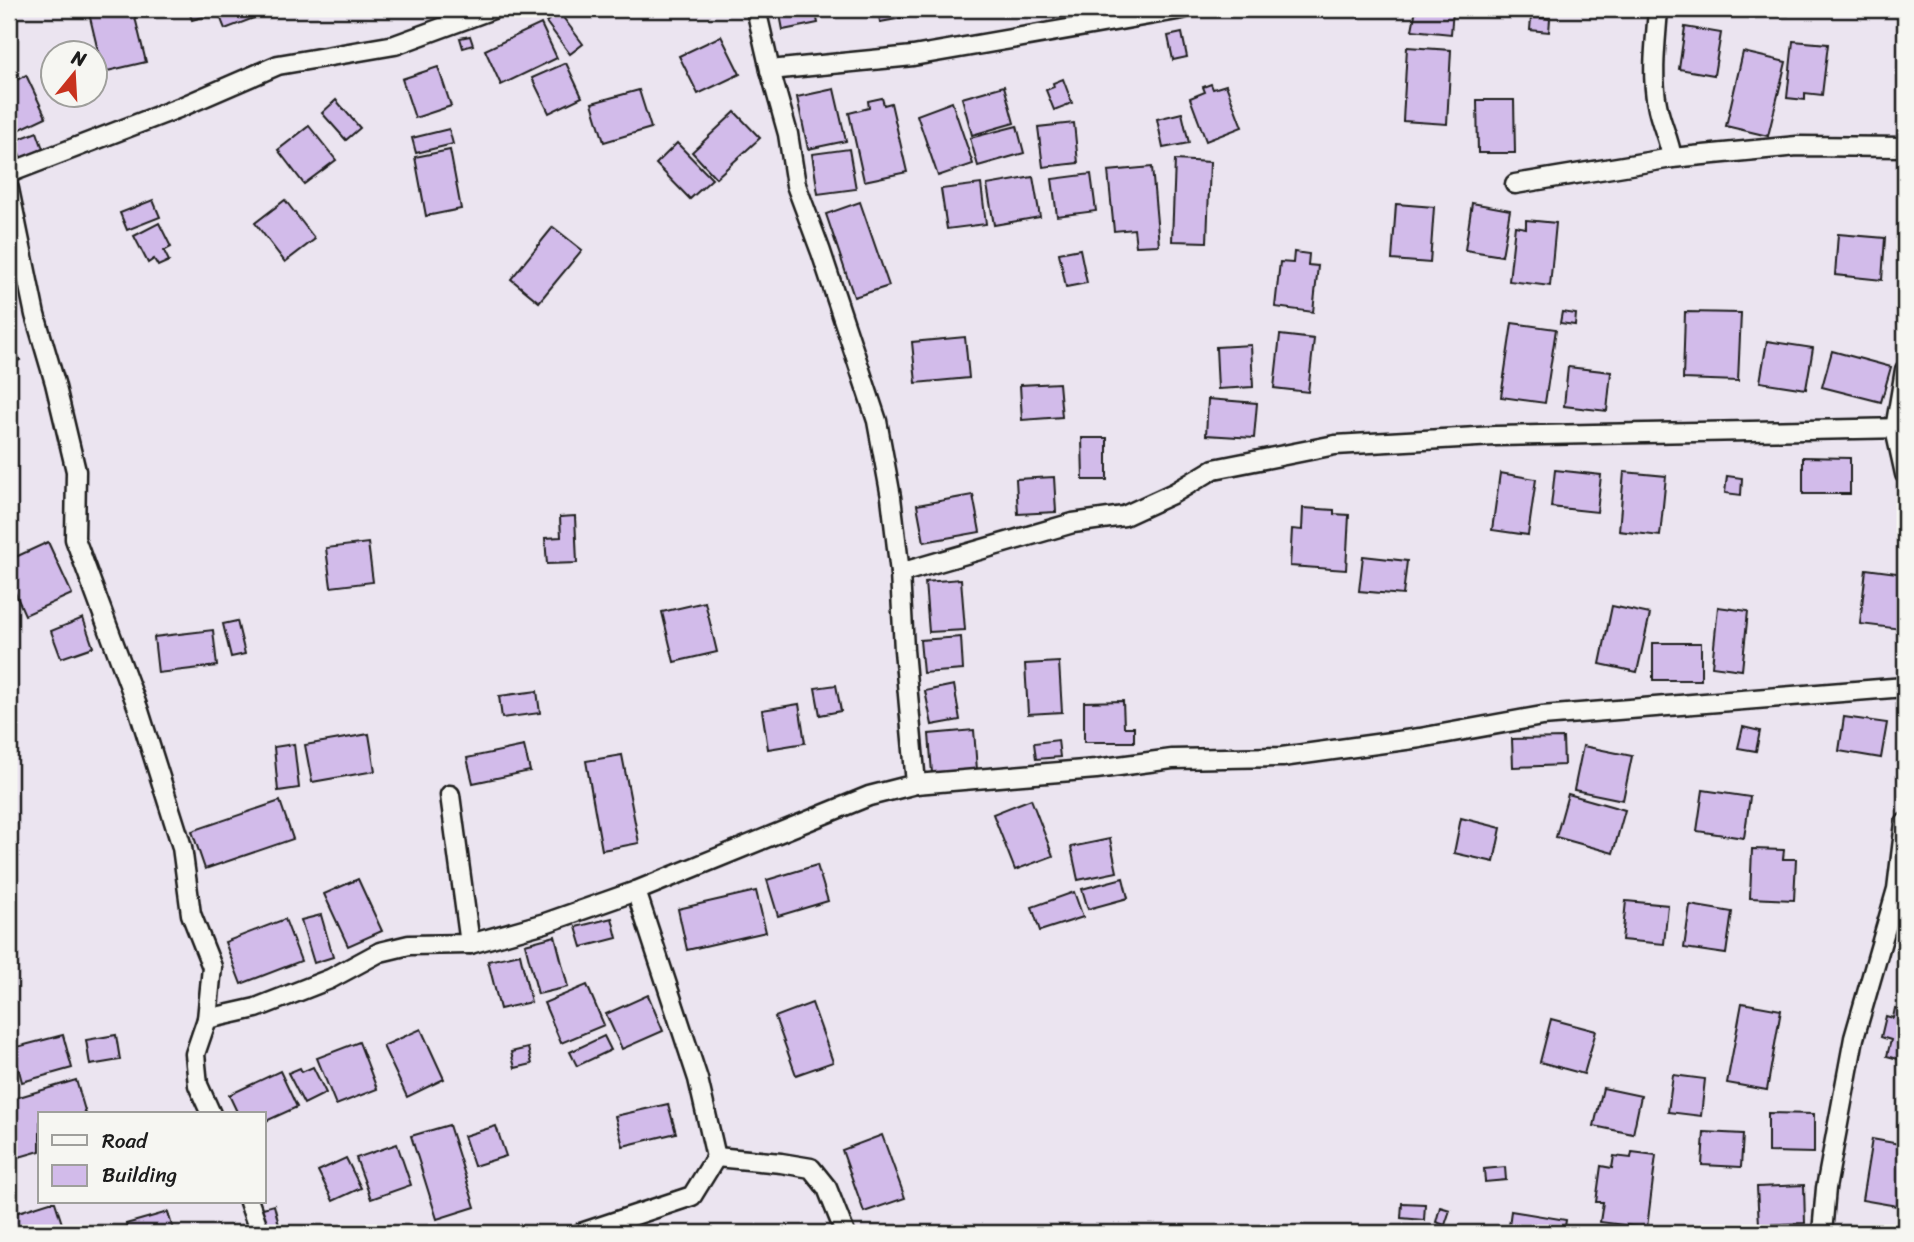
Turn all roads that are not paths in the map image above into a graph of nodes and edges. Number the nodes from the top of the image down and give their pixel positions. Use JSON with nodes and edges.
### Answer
{"nodes":[{"id":1,"x":493,"y":9,"type":"edge"},
{"id":2,"x":756,"y":9,"type":"edge"},
{"id":3,"x":1183,"y":9,"type":"edge"},
{"id":4,"x":1658,"y":9,"type":"edge"},
{"id":5,"x":770,"y":70,"type":"junction"},
{"id":6,"x":1905,"y":147,"type":"edge"},
{"id":7,"x":1671,"y":158,"type":"junction"},
{"id":8,"x":9,"y":173,"type":"edge"},
{"id":9,"x":1515,"y":184,"type":"dead end"},
{"id":10,"x":9,"y":189,"type":"edge"},
{"id":11,"x":1905,"y":370,"type":"edge"},
{"id":12,"x":1900,"y":428,"type":"edge"},
{"id":13,"x":1905,"y":474,"type":"edge"},
{"id":14,"x":900,"y":573,"type":"junction"},
{"id":15,"x":1905,"y":687,"type":"edge"},
{"id":16,"x":916,"y":784,"type":"junction"},
{"id":17,"x":450,"y":795,"type":"dead end"},
{"id":18,"x":1905,"y":823,"type":"edge"},
{"id":19,"x":636,"y":891,"type":"junction"},
{"id":20,"x":470,"y":944,"type":"junction"},
{"id":21,"x":206,"y":1019,"type":"junction"},
{"id":22,"x":210,"y":1112,"type":"edge"},
{"id":23,"x":716,"y":1157,"type":"junction"},
{"id":24,"x":250,"y":1204,"type":"edge"},
{"id":25,"x":260,"y":1233,"type":"edge"},
{"id":26,"x":581,"y":1233,"type":"edge"},
{"id":27,"x":845,"y":1233,"type":"edge"},
{"id":28,"x":1822,"y":1233,"type":"edge"}],
"edges":[{"from":1,"to":8,"type":"street"},
{"from":2,"to":5,"type":"street"},
{"from":3,"to":5,"type":"street"},
{"from":4,"to":7,"type":"street"},
{"from":5,"to":14,"type":"street"},
{"from":6,"to":7,"type":"street"},
{"from":7,"to":9,"type":"street"},
{"from":10,"to":21,"type":"street"},
{"from":11,"to":12,"type":"street"},
{"from":12,"to":13,"type":"street"},
{"from":12,"to":14,"type":"street"},
{"from":14,"to":16,"type":"street"},
{"from":15,"to":16,"type":"street"},
{"from":16,"to":19,"type":"street"},
{"from":17,"to":20,"type":"street"},
{"from":18,"to":28,"type":"street"},
{"from":19,"to":20,"type":"street"},
{"from":19,"to":23,"type":"street"},
{"from":20,"to":21,"type":"street"},
{"from":21,"to":22,"type":"street"},
{"from":23,"to":26,"type":"street"},
{"from":23,"to":27,"type":"street"},
{"from":24,"to":25,"type":"street"}]}
